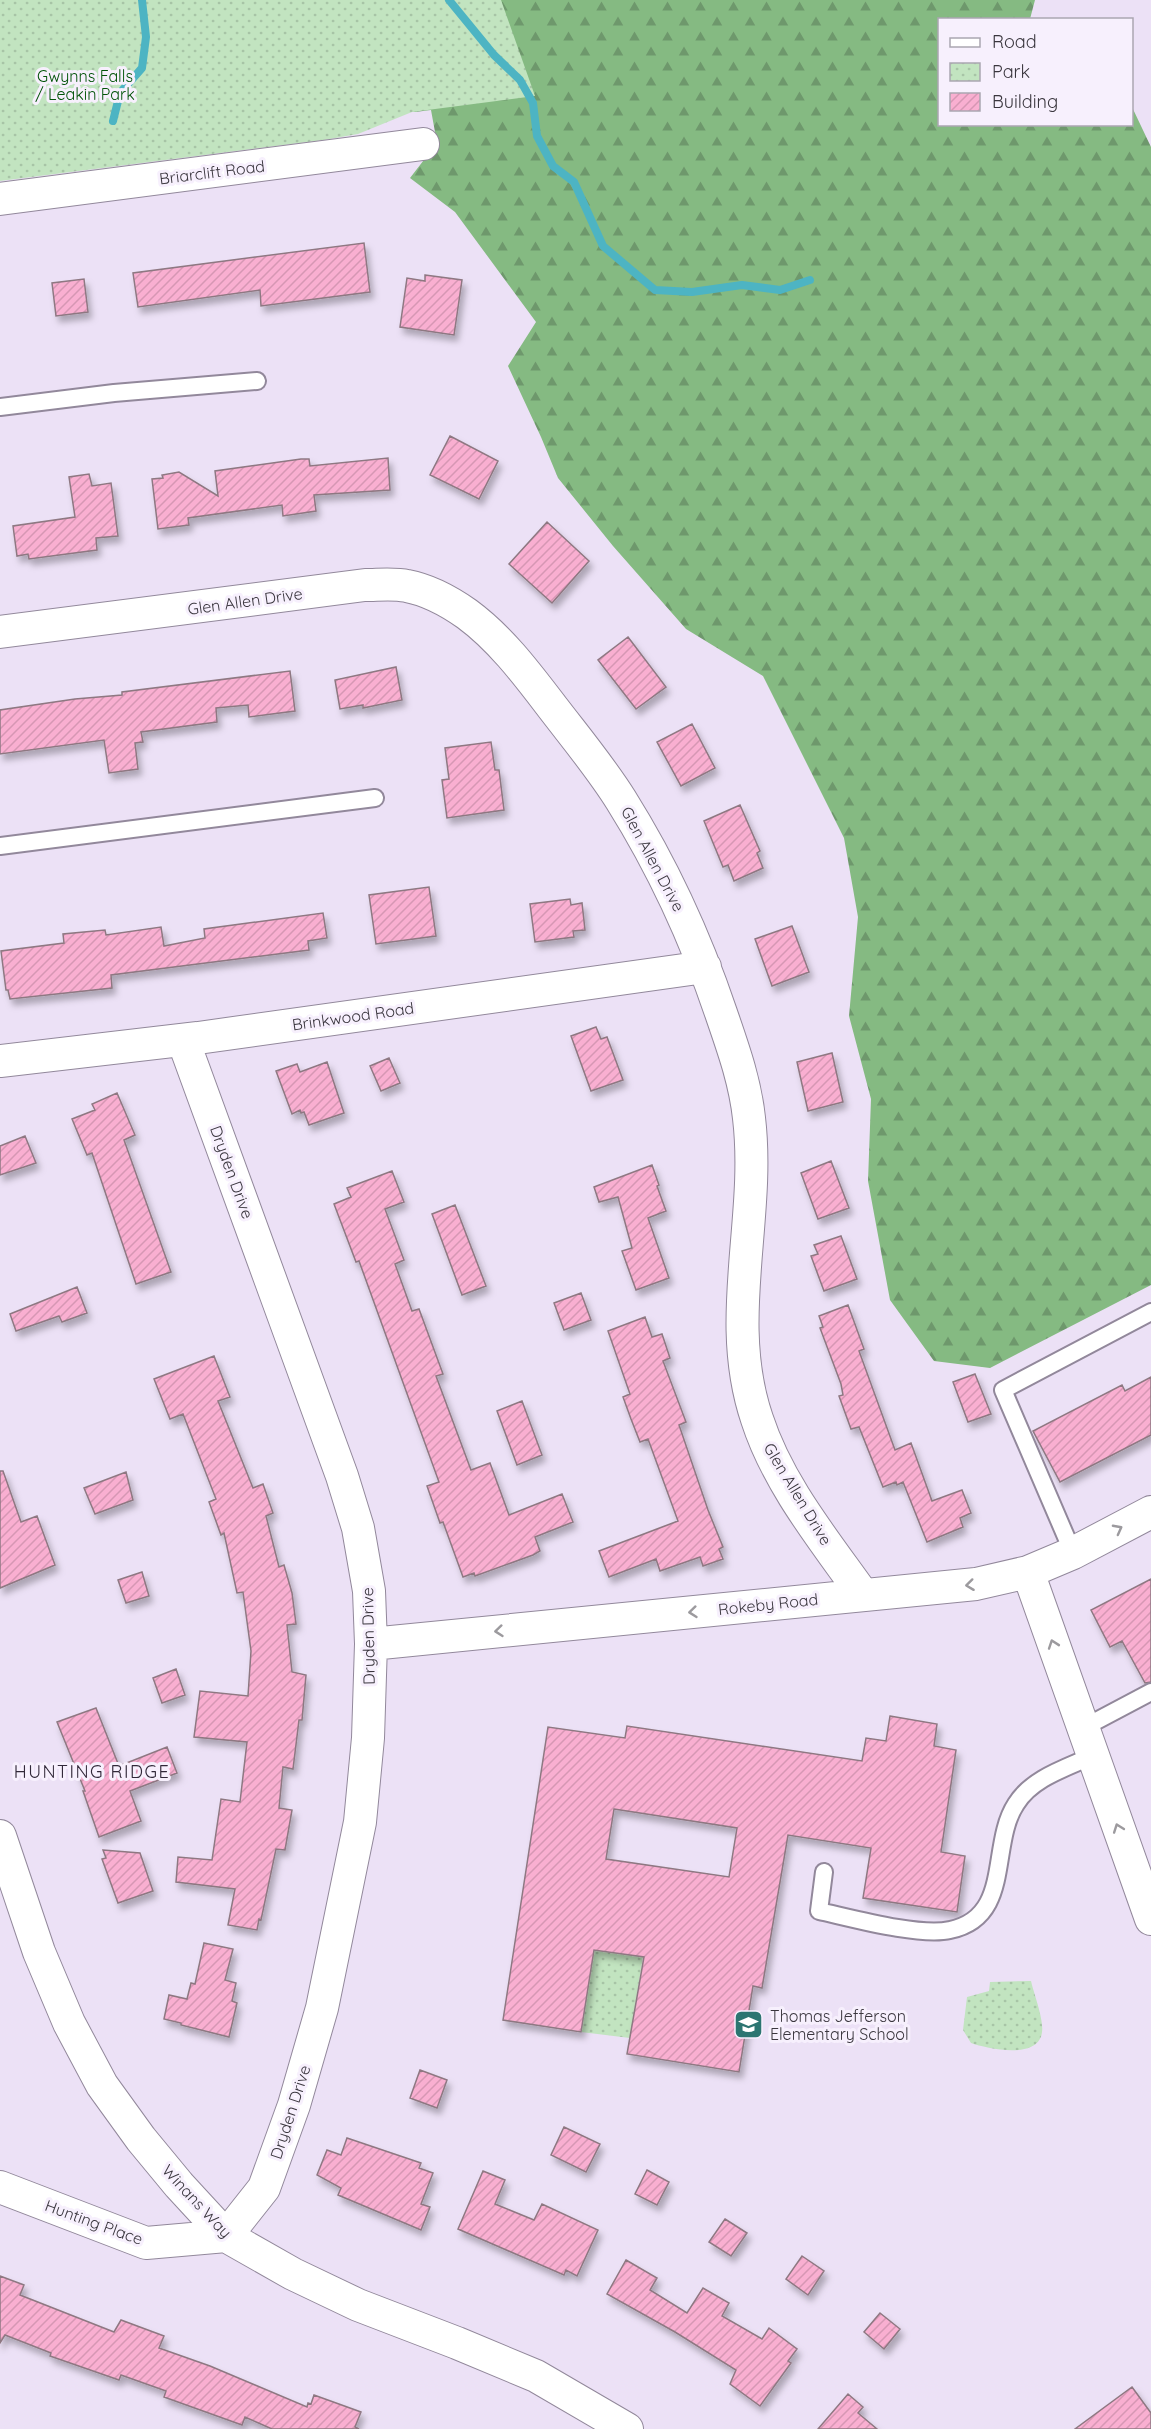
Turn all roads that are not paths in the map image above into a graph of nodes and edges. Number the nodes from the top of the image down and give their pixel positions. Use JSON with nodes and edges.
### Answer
{"nodes":[{"id":1,"x":423,"y":144,"type":"dead end"},
{"id":2,"x":0,"y":199,"type":"edge"},
{"id":3,"x":256,"y":381,"type":"dead end"},
{"id":4,"x":0,"y":407,"type":"edge"},
{"id":5,"x":0,"y":632,"type":"edge"},
{"id":6,"x":375,"y":798,"type":"dead end"},
{"id":7,"x":0,"y":846,"type":"edge"},
{"id":8,"x":705,"y":967,"type":"junction"},
{"id":9,"x":183,"y":1040,"type":"junction"},
{"id":10,"x":0,"y":1061,"type":"edge"},
{"id":11,"x":1151,"y":1312,"type":"edge"},
{"id":12,"x":1151,"y":1512,"type":"edge"},
{"id":13,"x":1073,"y":1553,"type":"junction"},
{"id":14,"x":1028,"y":1572,"type":"junction"},
{"id":15,"x":863,"y":1595,"type":"junction"},
{"id":16,"x":371,"y":1644,"type":"junction"},
{"id":17,"x":1151,"y":1692,"type":"edge"},
{"id":18,"x":1088,"y":1742,"type":"junction"},
{"id":19,"x":0,"y":1836,"type":"edge"},
{"id":20,"x":824,"y":1872,"type":"dead end"},
{"id":21,"x":1144,"y":1880,"type":"edge"},
{"id":22,"x":1151,"y":1919,"type":"edge"},
{"id":23,"x":0,"y":2187,"type":"edge"},
{"id":24,"x":226,"y":2236,"type":"junction"},
{"id":25,"x":627,"y":2429,"type":"edge"}],
"edges":[{"from":1,"to":2,"type":"street","name":"Briarclift Road"},
{"from":3,"to":4,"type":"lane"},
{"from":5,"to":8,"type":"street","name":"Glen Allen Drive"},
{"from":6,"to":7,"type":"lane"},
{"from":8,"to":9,"type":"street","name":"Brinkwood Road"},
{"from":8,"to":15,"type":"street","name":"Glen Allen Drive"},
{"from":9,"to":10,"type":"street","name":"Brinkwood Road"},
{"from":9,"to":16,"type":"street","name":"Dryden Drive"},
{"from":11,"to":13,"type":"lane"},
{"from":13,"to":12,"type":"street","name":"Rokeby Road","one_way":true},
{"from":13,"to":14,"type":"street","name":"Rokeby Road"},
{"from":14,"to":15,"type":"street","name":"Rokeby Road","one_way":true},
{"from":18,"to":14,"type":"street","one_way":true},
{"from":15,"to":16,"type":"street","name":"Rokeby Road","one_way":true},
{"from":16,"to":24,"type":"street","name":"Dryden Drive"},
{"from":17,"to":18,"type":"lane"},
{"from":18,"to":20,"type":"lane"},
{"from":21,"to":18,"type":"street","one_way":true},
{"from":19,"to":24,"type":"street","name":"Winans Way"},
{"from":21,"to":22,"type":"street"},
{"from":23,"to":24,"type":"street","name":"Hunting Place"},
{"from":24,"to":25,"type":"street","name":"Winans Way"}]}
